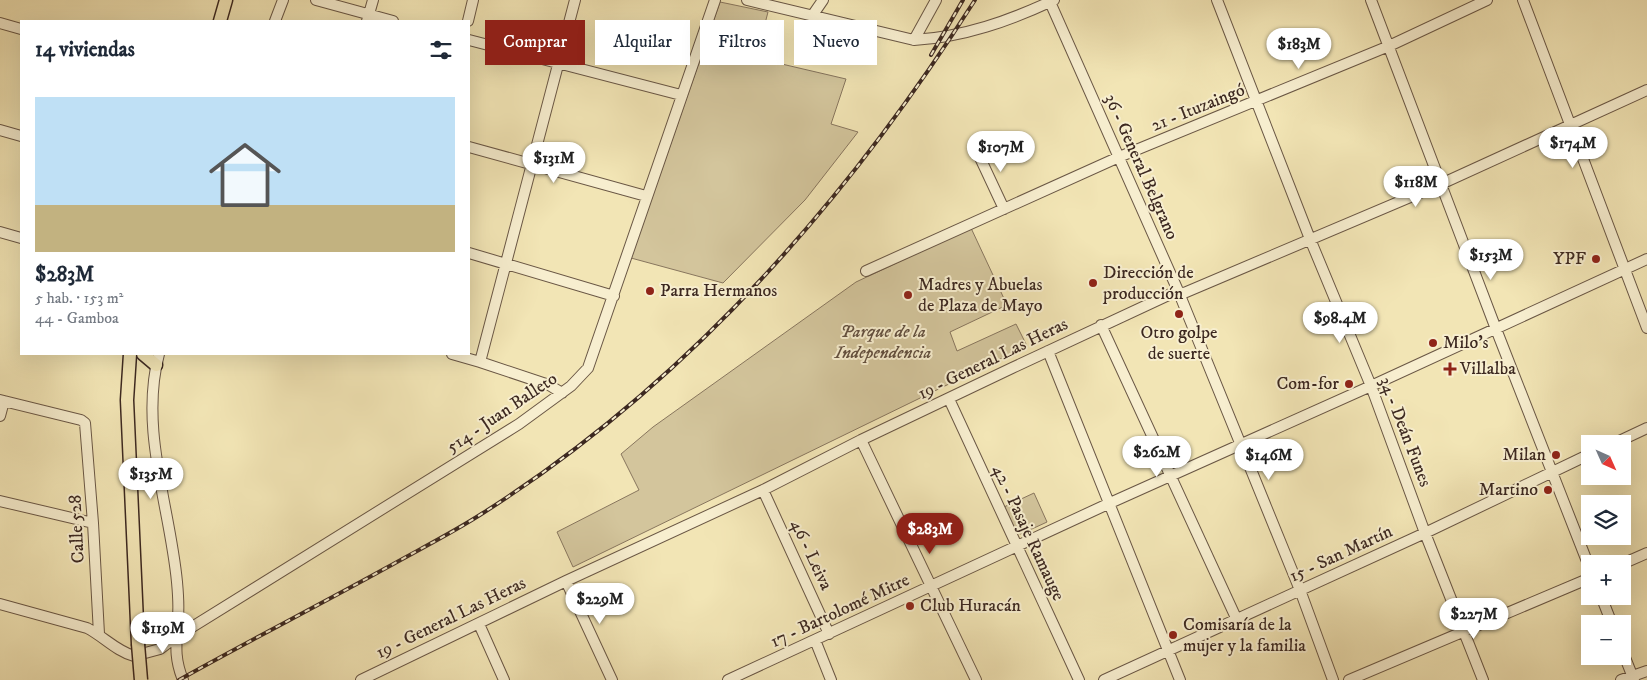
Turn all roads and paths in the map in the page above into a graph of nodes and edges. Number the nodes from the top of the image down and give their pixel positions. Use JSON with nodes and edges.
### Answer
{"nodes":[{"id":1,"x":226,"y":0,"type":"edge"},
{"id":2,"x":283,"y":0,"type":"edge"},
{"id":3,"x":316,"y":0,"type":"edge"},
{"id":4,"x":373,"y":0,"type":"edge"},
{"id":5,"x":473,"y":0,"type":"edge"},
{"id":6,"x":576,"y":0,"type":"edge"},
{"id":7,"x":715,"y":0,"type":"edge"},
{"id":8,"x":747,"y":0,"type":"edge"},
{"id":9,"x":823,"y":0,"type":"edge"},
{"id":10,"x":936,"y":0,"type":"edge"},
{"id":11,"x":1218,"y":0,"type":"edge"},
{"id":12,"x":1371,"y":0,"type":"edge"},
{"id":13,"x":1487,"y":0,"type":"edge"},
{"id":14,"x":1523,"y":0,"type":"edge"},
{"id":15,"x":1053,"y":1,"type":"edge"},
{"id":16,"x":812,"y":16,"type":"junction"},
{"id":17,"x":368,"y":18,"type":"edge"},
{"id":18,"x":220,"y":20,"type":"edge"},
{"id":19,"x":275,"y":20,"type":"edge"},
{"id":20,"x":385,"y":20,"type":"edge"},
{"id":21,"x":468,"y":20,"type":"edge"},
{"id":22,"x":570,"y":20,"type":"edge"},
{"id":23,"x":0,"y":23,"type":"edge"},
{"id":24,"x":20,"y":29,"type":"edge"},
{"id":25,"x":470,"y":40,"type":"edge"},
{"id":26,"x":914,"y":40,"type":"junction"},
{"id":27,"x":485,"y":44,"type":"edge"},
{"id":28,"x":1388,"y":46,"type":"junction"},
{"id":29,"x":557,"y":65,"type":"edge"},
{"id":30,"x":566,"y":65,"type":"edge"},
{"id":31,"x":1647,"y":90,"type":"edge"},
{"id":32,"x":681,"y":95,"type":"junction"},
{"id":33,"x":1256,"y":101,"type":"junction"},
{"id":34,"x":1570,"y":125,"type":"junction"},
{"id":35,"x":0,"y":130,"type":"edge"},
{"id":36,"x":20,"y":136,"type":"edge"},
{"id":37,"x":470,"y":147,"type":"edge"},
{"id":38,"x":975,"y":147,"type":"dead end"},
{"id":39,"x":1119,"y":157,"type":"junction"},
{"id":40,"x":532,"y":164,"type":"junction"},
{"id":41,"x":1441,"y":184,"type":"junction"},
{"id":42,"x":646,"y":196,"type":"junction"},
{"id":43,"x":1004,"y":209,"type":"junction"},
{"id":44,"x":0,"y":232,"type":"edge"},
{"id":45,"x":20,"y":238,"type":"edge"},
{"id":46,"x":1310,"y":240,"type":"junction"},
{"id":47,"x":470,"y":253,"type":"edge"},
{"id":48,"x":1647,"y":259,"type":"edge"},
{"id":49,"x":507,"y":264,"type":"junction"},
{"id":50,"x":1625,"y":269,"type":"junction"},
{"id":51,"x":866,"y":271,"type":"dead end"},
{"id":52,"x":1179,"y":293,"type":"junction"},
{"id":53,"x":614,"y":296,"type":"junction"},
{"id":54,"x":1101,"y":326,"type":"junction"},
{"id":55,"x":1647,"y":328,"type":"edge"},
{"id":56,"x":1496,"y":329,"type":"junction"},
{"id":57,"x":1048,"y":351,"type":"junction"},
{"id":58,"x":130,"y":355,"type":"edge"},
{"id":59,"x":456,"y":355,"type":"edge"},
{"id":60,"x":157,"y":359,"type":"edge"},
{"id":61,"x":480,"y":362,"type":"junction"},
{"id":62,"x":1371,"y":386,"type":"junction"},
{"id":63,"x":562,"y":393,"type":"junction"},
{"id":64,"x":949,"y":399,"type":"junction"},
{"id":65,"x":2,"y":400,"type":"edge"},
{"id":66,"x":0,"y":416,"type":"edge"},
{"id":67,"x":1647,"y":428,"type":"edge"},
{"id":68,"x":1631,"y":436,"type":"edge"},
{"id":69,"x":862,"y":440,"type":"junction"},
{"id":70,"x":1241,"y":444,"type":"junction"},
{"id":71,"x":1581,"y":458,"type":"edge"},
{"id":72,"x":1552,"y":472,"type":"junction"},
{"id":73,"x":1170,"y":476,"type":"junction"},
{"id":74,"x":763,"y":490,"type":"junction"},
{"id":75,"x":0,"y":501,"type":"edge"},
{"id":76,"x":1110,"y":503,"type":"junction"},
{"id":77,"x":93,"y":523,"type":"junction"},
{"id":78,"x":1425,"y":532,"type":"junction"},
{"id":79,"x":1016,"y":546,"type":"junction"},
{"id":80,"x":1647,"y":553,"type":"edge"},
{"id":81,"x":1584,"y":555,"type":"edge"},
{"id":82,"x":1631,"y":560,"type":"edge"},
{"id":83,"x":566,"y":581,"type":"junction"},
{"id":84,"x":1581,"y":582,"type":"edge"},
{"id":85,"x":932,"y":587,"type":"junction"},
{"id":86,"x":1300,"y":590,"type":"junction"},
{"id":87,"x":0,"y":604,"type":"edge"},
{"id":88,"x":1237,"y":620,"type":"junction"},
{"id":89,"x":478,"y":624,"type":"junction"},
{"id":90,"x":1464,"y":631,"type":"junction"},
{"id":91,"x":98,"y":634,"type":"junction"},
{"id":92,"x":829,"y":634,"type":"junction"},
{"id":93,"x":176,"y":637,"type":"junction"},
{"id":94,"x":815,"y":640,"type":"junction"},
{"id":95,"x":1168,"y":650,"type":"junction"},
{"id":96,"x":1628,"y":665,"type":"edge"},
{"id":97,"x":1647,"y":671,"type":"edge"},
{"id":98,"x":1634,"y":678,"type":"edge"},
{"id":99,"x":141,"y":680,"type":"edge"},
{"id":100,"x":183,"y":680,"type":"edge"},
{"id":101,"x":360,"y":680,"type":"edge"},
{"id":102,"x":504,"y":680,"type":"edge"},
{"id":103,"x":612,"y":680,"type":"edge"},
{"id":104,"x":728,"y":680,"type":"edge"},
{"id":105,"x":831,"y":680,"type":"edge"},
{"id":106,"x":976,"y":680,"type":"edge"},
{"id":107,"x":1079,"y":680,"type":"edge"},
{"id":108,"x":1104,"y":680,"type":"edge"},
{"id":109,"x":1180,"y":680,"type":"edge"},
{"id":110,"x":1333,"y":680,"type":"edge"},
{"id":111,"x":1350,"y":680,"type":"edge"},
{"id":112,"x":1483,"y":680,"type":"edge"},
{"id":113,"x":1621,"y":680,"type":"edge"}],
"edges":[{"from":1,"to":18,"type":"main road"},
{"from":2,"to":19,"type":"street"},
{"from":3,"to":17,"type":"street"},
{"from":4,"to":17,"type":"street"},
{"from":5,"to":21,"type":"street"},
{"from":6,"to":22,"type":"street"},
{"from":7,"to":32,"type":"street","name":"514 - Juan Balleto"},
{"from":8,"to":16,"type":"street"},
{"from":9,"to":16,"type":"street"},
{"from":10,"to":26,"type":"street"},
{"from":11,"to":33,"type":"street","name":"34 - Deán Funes"},
{"from":12,"to":28,"type":"street"},
{"from":13,"to":28,"type":"street","name":"21 - Ituzaingó"},
{"from":14,"to":34,"type":"street"},
{"from":15,"to":26,"type":"street"},
{"from":15,"to":39,"type":"street","name":"36 - General Belgrano"},
{"from":16,"to":26,"type":"street"},
{"from":17,"to":20,"type":"street"},
{"from":23,"to":24,"type":"street"},
{"from":25,"to":27,"type":"street"},
{"from":28,"to":33,"type":"street","name":"21 - Ituzaingó"},
{"from":28,"to":41,"type":"street"},
{"from":29,"to":40,"type":"street"},
{"from":30,"to":32,"type":"street"},
{"from":31,"to":34,"type":"street","name":"19 - General Las Heras"},
{"from":32,"to":42,"type":"street","name":"514 - Juan Balleto"},
{"from":33,"to":39,"type":"street","name":"21 - Ituzaingó"},
{"from":33,"to":46,"type":"street","name":"34 - Deán Funes"},
{"from":34,"to":41,"type":"street","name":"19 - General Las Heras"},
{"from":34,"to":50,"type":"street"},
{"from":35,"to":36,"type":"street"},
{"from":37,"to":40,"type":"street"},
{"from":38,"to":43,"type":"street"},
{"from":39,"to":43,"type":"street","name":"21 - Ituzaingó"},
{"from":39,"to":52,"type":"street","name":"36 - General Belgrano"},
{"from":40,"to":42,"type":"street"},
{"from":40,"to":49,"type":"street"},
{"from":41,"to":46,"type":"street","name":"19 - General Las Heras"},
{"from":41,"to":56,"type":"street"},
{"from":42,"to":53,"type":"street","name":"514 - Juan Balleto"},
{"from":43,"to":51,"type":"street","name":"21 - Ituzaingó"},
{"from":44,"to":45,"type":"street"},
{"from":46,"to":52,"type":"street","name":"19 - General Las Heras"},
{"from":46,"to":62,"type":"street","name":"34 - Deán Funes"},
{"from":47,"to":49,"type":"street"},
{"from":48,"to":50,"type":"street","name":"17 - Bartolomé Mitre"},
{"from":49,"to":53,"type":"street"},
{"from":49,"to":61,"type":"street"},
{"from":50,"to":55,"type":"street"},
{"from":50,"to":56,"type":"street","name":"17 - Bartolomé Mitre"},
{"from":52,"to":54,"type":"street","name":"19 - General Las Heras"},
{"from":52,"to":70,"type":"street","name":"36 - General Belgrano"},
{"from":53,"to":63,"type":"street","name":"514 - Juan Balleto"},
{"from":54,"to":57,"type":"street","name":"19 - General Las Heras"},
{"from":54,"to":73,"type":"street"},
{"from":56,"to":62,"type":"street","name":"17 - Bartolomé Mitre"},
{"from":56,"to":72,"type":"street"},
{"from":57,"to":64,"type":"street","name":"19 - General Las Heras"},
{"from":57,"to":76,"type":"street"},
{"from":58,"to":99,"type":"main road","bridge":true},
{"from":59,"to":61,"type":"street"},
{"from":60,"to":93,"type":"street"},
{"from":61,"to":63,"type":"street"},
{"from":62,"to":70,"type":"street","name":"17 - Bartolomé Mitre"},
{"from":62,"to":78,"type":"street","name":"34 - Deán Funes"},
{"from":63,"to":93,"type":"street","name":"514 - Juan Balleto"},
{"from":64,"to":69,"type":"street","name":"19 - General Las Heras"},
{"from":64,"to":79,"type":"street","name":"42 - Pasaje Ramauge"},
{"from":65,"to":66,"type":"street"},
{"from":65,"to":77,"type":"street","name":"Calle 528"},
{"from":67,"to":68,"type":"street"},
{"from":69,"to":74,"type":"street","name":"19 - General Las Heras"},
{"from":69,"to":85,"type":"street"},
{"from":70,"to":73,"type":"street","name":"17 - Bartolomé Mitre"},
{"from":70,"to":86,"type":"street","name":"36 - General Belgrano"},
{"from":71,"to":72,"type":"street","name":"15 - San Martín"},
{"from":72,"to":78,"type":"street","name":"15 - San Martín"},
{"from":72,"to":81,"type":"street"},
{"from":73,"to":76,"type":"street","name":"17 - Bartolomé Mitre"},
{"from":73,"to":88,"type":"street"},
{"from":74,"to":83,"type":"street","name":"19 - General Las Heras"},
{"from":74,"to":92,"type":"street","name":"46 - Leiva"},
{"from":75,"to":77,"type":"street"},
{"from":76,"to":79,"type":"street","name":"17 - Bartolomé Mitre"},
{"from":76,"to":95,"type":"street"},
{"from":77,"to":91,"type":"street","name":"Calle 528"},
{"from":78,"to":86,"type":"street","name":"15 - San Martín"},
{"from":78,"to":90,"type":"street","name":"34 - Deán Funes"},
{"from":79,"to":85,"type":"street","name":"17 - Bartolomé Mitre"},
{"from":79,"to":107,"type":"street","name":"42 - Pasaje Ramauge"},
{"from":80,"to":82,"type":"street"},
{"from":83,"to":89,"type":"street","name":"19 - General Las Heras"},
{"from":83,"to":103,"type":"street"},
{"from":84,"to":90,"type":"street"},
{"from":85,"to":92,"type":"street","name":"17 - Bartolomé Mitre"},
{"from":85,"to":106,"type":"street"},
{"from":86,"to":88,"type":"street","name":"15 - San Martín"},
{"from":86,"to":110,"type":"street","name":"36 - General Belgrano"},
{"from":87,"to":91,"type":"street"},
{"from":88,"to":95,"type":"street","name":"15 - San Martín"},
{"from":89,"to":101,"type":"street","name":"19 - General Las Heras"},
{"from":89,"to":102,"type":"street"},
{"from":90,"to":111,"type":"street"},
{"from":90,"to":112,"type":"street","name":"34 - Deán Funes"},
{"from":91,"to":93,"type":"street","name":"514 - Juan Balleto"},
{"from":92,"to":94,"type":"street","name":"17 - Bartolomé Mitre"},
{"from":93,"to":100,"type":"street"},
{"from":94,"to":104,"type":"street","name":"17 - Bartolomé Mitre"},
{"from":94,"to":105,"type":"street"},
{"from":95,"to":108,"type":"street","name":"15 - San Martín"},
{"from":95,"to":109,"type":"street"},
{"from":96,"to":98,"type":"street"},
{"from":97,"to":98,"type":"street"},
{"from":98,"to":113,"type":"street"}]}
